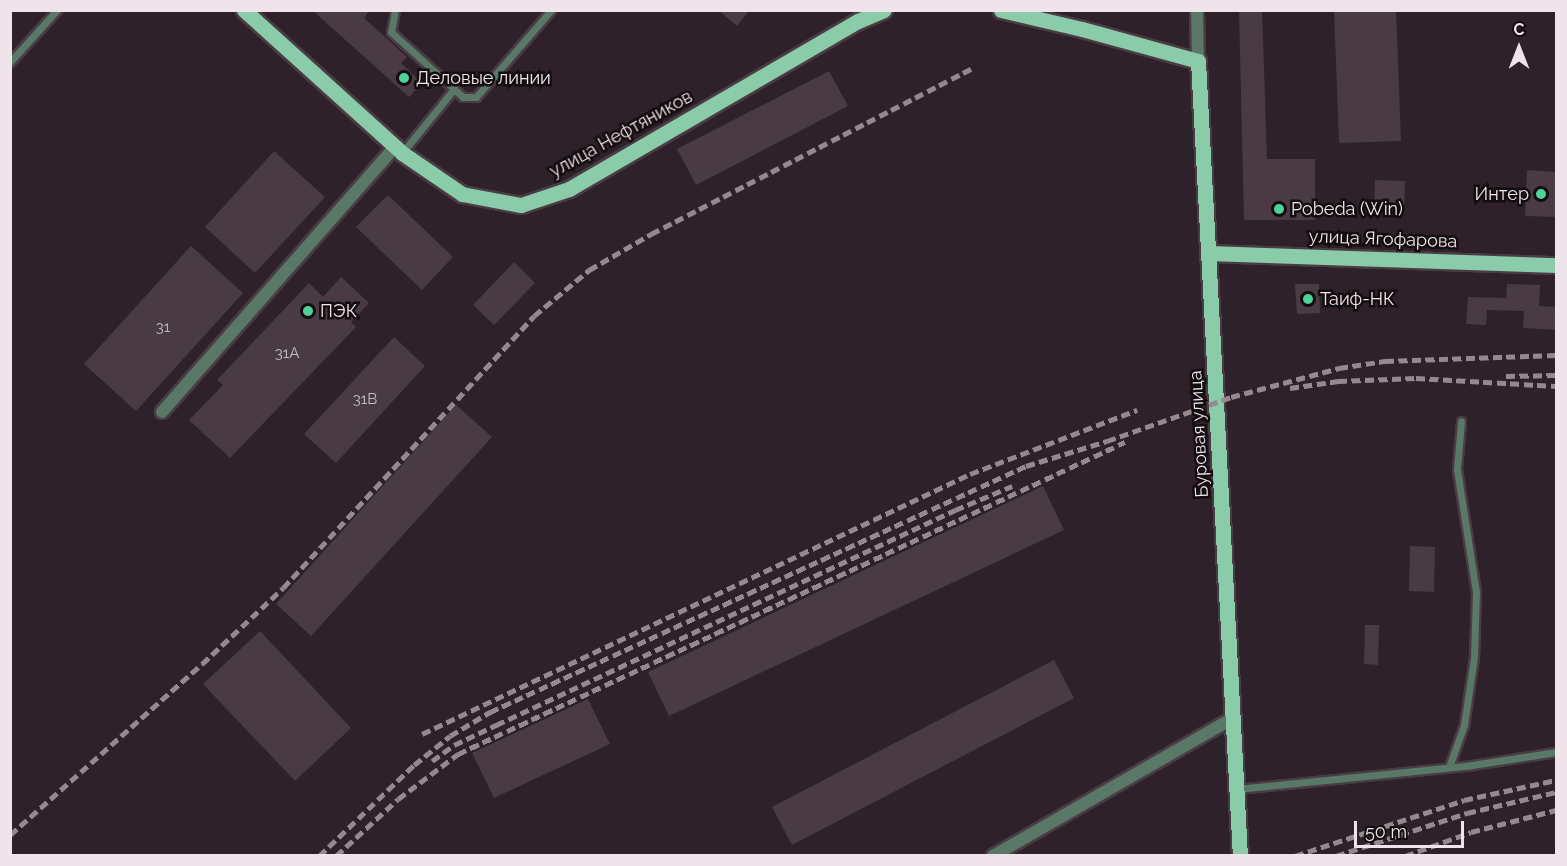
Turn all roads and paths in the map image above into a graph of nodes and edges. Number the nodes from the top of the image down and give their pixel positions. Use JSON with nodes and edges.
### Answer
{"nodes":[{"id":1,"x":57,"y":10,"type":"edge"},
{"id":2,"x":244,"y":10,"type":"edge"},
{"id":3,"x":395,"y":10,"type":"edge"},
{"id":4,"x":551,"y":10,"type":"edge"},
{"id":5,"x":884,"y":10,"type":"edge"},
{"id":6,"x":1001,"y":10,"type":"edge"},
{"id":7,"x":1197,"y":10,"type":"edge"},
{"id":8,"x":10,"y":62,"type":"edge"},
{"id":9,"x":1198,"y":62,"type":"junction"},
{"id":10,"x":454,"y":89,"type":"junction"},
{"id":11,"x":398,"y":150,"type":"junction"},
{"id":12,"x":1209,"y":253,"type":"junction"},
{"id":13,"x":1557,"y":265,"type":"edge"},
{"id":14,"x":162,"y":412,"type":"dead end"},
{"id":15,"x":1461,"y":421,"type":"dead end"},
{"id":16,"x":1233,"y":718,"type":"junction"},
{"id":17,"x":1557,"y":752,"type":"edge"},
{"id":18,"x":1449,"y":767,"type":"junction"},
{"id":19,"x":1238,"y":789,"type":"junction"},
{"id":20,"x":993,"y":855,"type":"edge"},
{"id":21,"x":1240,"y":855,"type":"edge"}],
"edges":[{"from":1,"to":8,"type":"lane"},
{"from":2,"to":11,"type":"main road","name":"улица Нефтяников"},
{"from":3,"to":10,"type":"lane"},
{"from":4,"to":10,"type":"lane"},
{"from":5,"to":11,"type":"main road","name":"улица Нефтяников"},
{"from":6,"to":9,"type":"main road"},
{"from":7,"to":9,"type":"street","name":"Буровая улица"},
{"from":9,"to":12,"type":"main road","name":"Буровая улица"},
{"from":10,"to":11,"type":"lane"},
{"from":11,"to":14,"type":"street"},
{"from":12,"to":13,"type":"main road","name":"улица Ягофарова"},
{"from":12,"to":16,"type":"main road","name":"Буровая улица"},
{"from":15,"to":18,"type":"lane"},
{"from":16,"to":19,"type":"main road","name":"Буровая улица"},
{"from":16,"to":20,"type":"street"},
{"from":17,"to":18,"type":"lane"},
{"from":18,"to":19,"type":"lane"},
{"from":19,"to":21,"type":"main road","name":"Буровая улица"}]}
